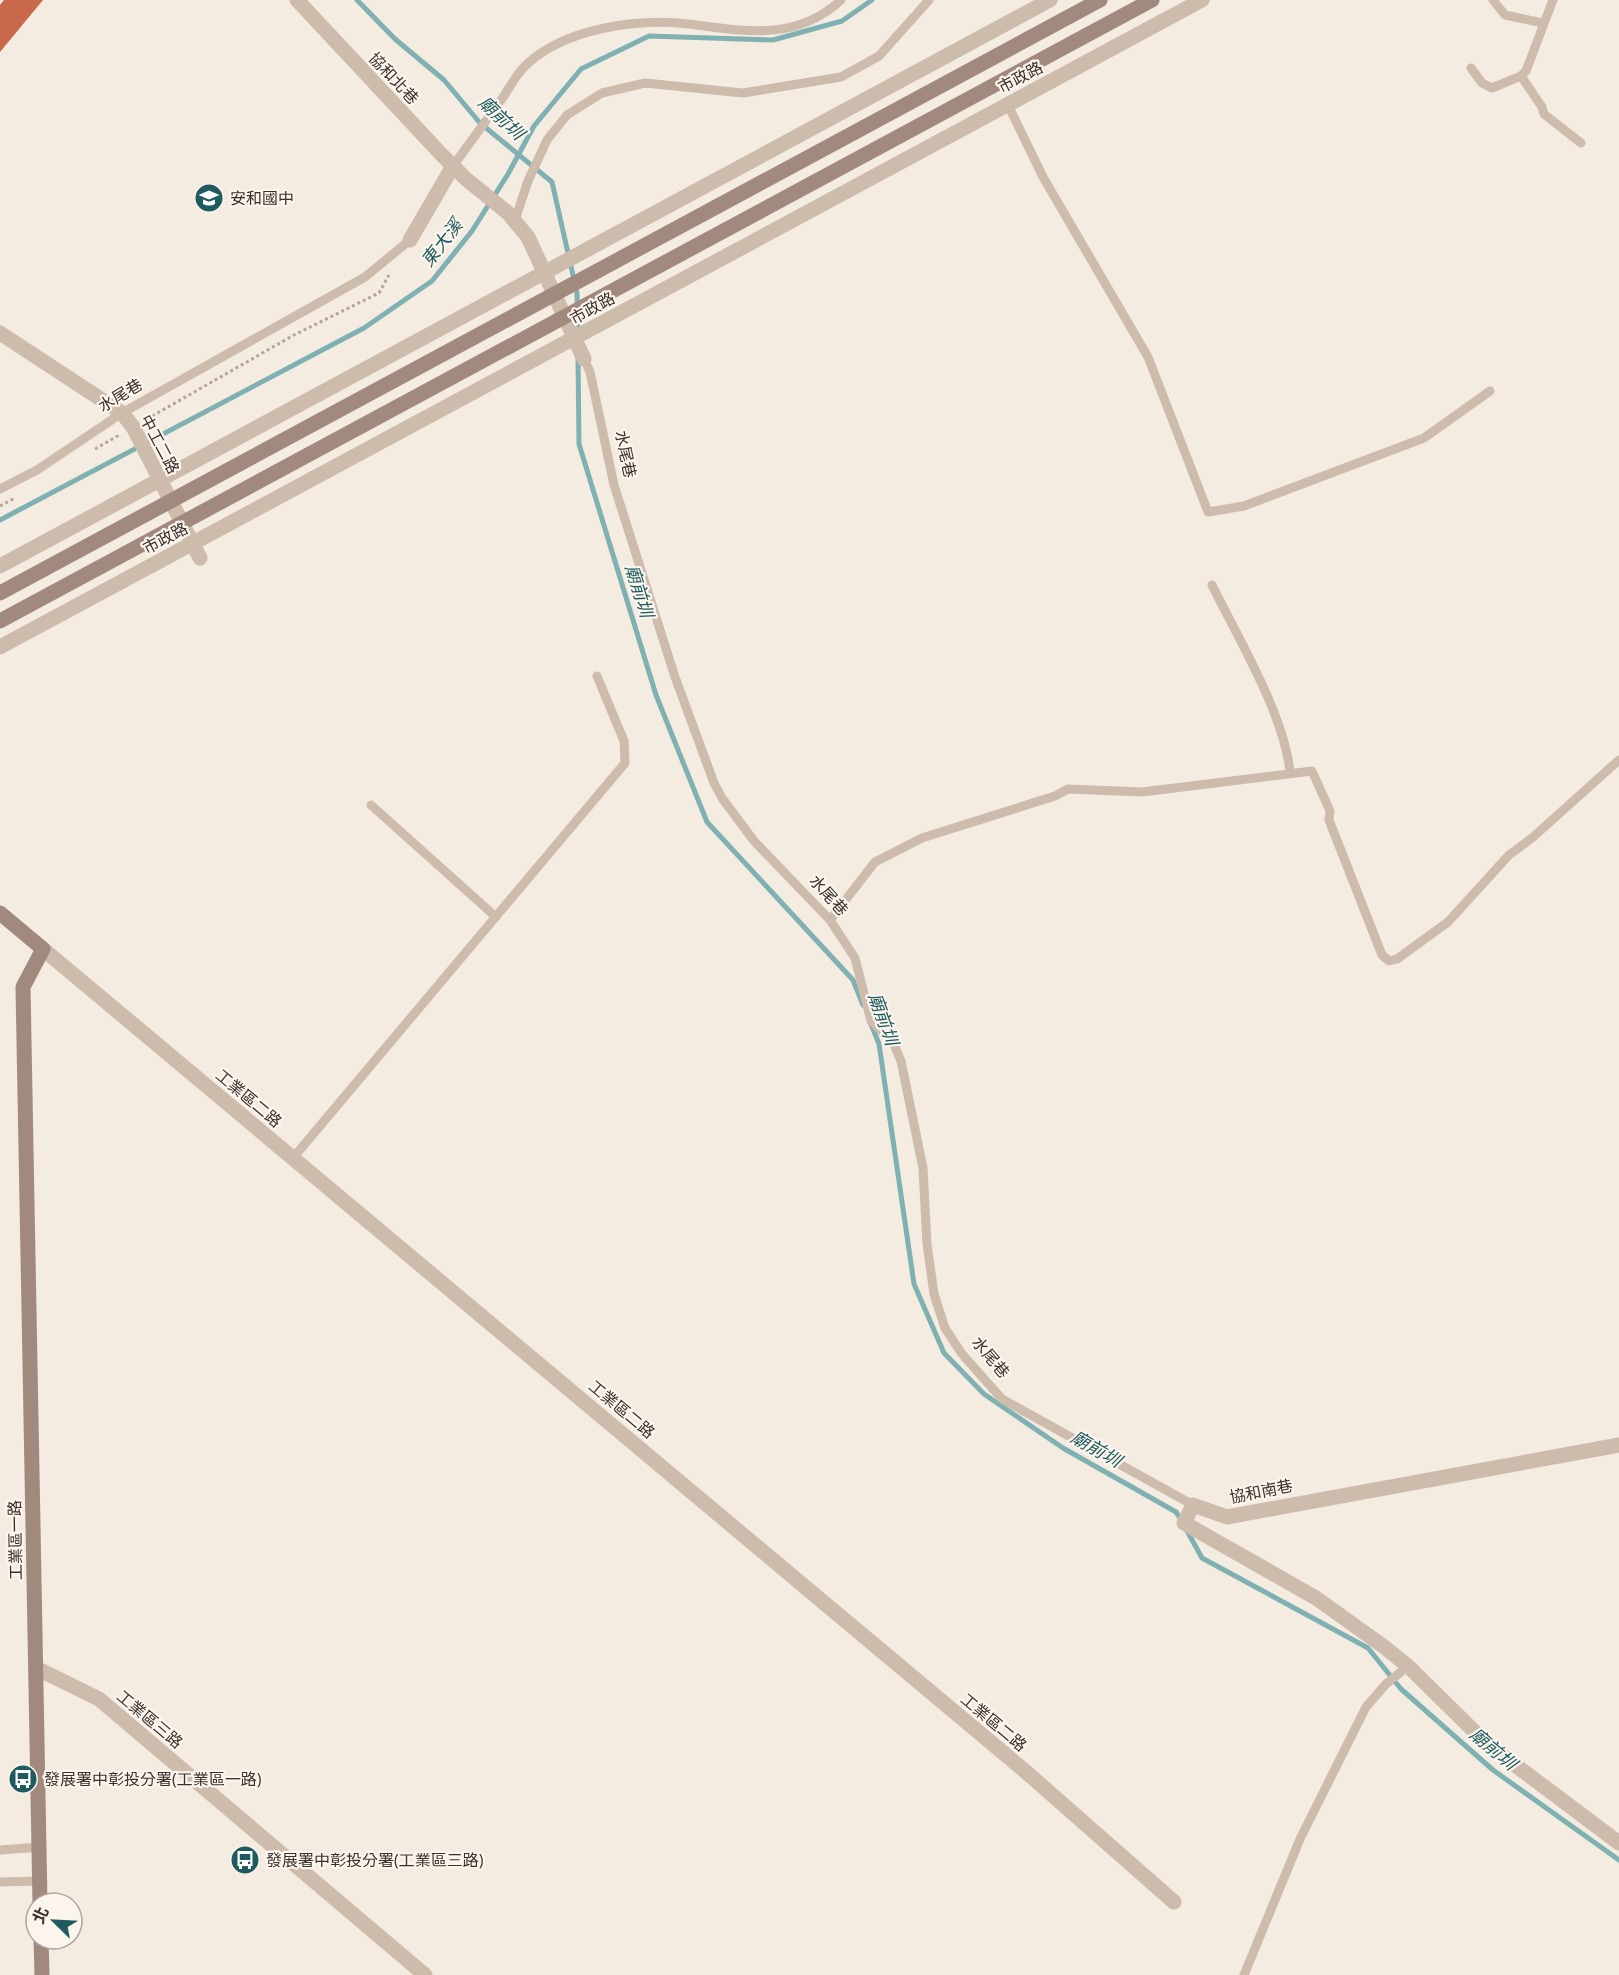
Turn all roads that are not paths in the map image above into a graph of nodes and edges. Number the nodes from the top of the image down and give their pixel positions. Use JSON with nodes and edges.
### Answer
{"nodes":[{"id":1,"x":297,"y":0,"type":"edge"},
{"id":2,"x":841,"y":0,"type":"edge"},
{"id":3,"x":929,"y":0,"type":"edge"},
{"id":4,"x":1050,"y":0,"type":"edge"},
{"id":5,"x":1100,"y":0,"type":"edge"},
{"id":6,"x":1152,"y":0,"type":"edge"},
{"id":7,"x":1202,"y":0,"type":"edge"},
{"id":8,"x":1493,"y":0,"type":"edge"},
{"id":9,"x":1553,"y":0,"type":"edge"},
{"id":10,"x":1543,"y":23,"type":"junction"},
{"id":11,"x":1471,"y":68,"type":"dead end"},
{"id":12,"x":1521,"y":76,"type":"junction"},
{"id":13,"x":1008,"y":105,"type":"junction"},
{"id":14,"x":1581,"y":142,"type":"dead end"},
{"id":15,"x":453,"y":166,"type":"junction"},
{"id":16,"x":511,"y":216,"type":"junction"},
{"id":17,"x":410,"y":240,"type":"joint"},
{"id":18,"x":544,"y":273,"type":"junction"},
{"id":19,"x":555,"y":294,"type":"junction"},
{"id":20,"x":564,"y":315,"type":"junction"},
{"id":21,"x":0,"y":333,"type":"edge"},
{"id":22,"x":575,"y":338,"type":"junction"},
{"id":23,"x":584,"y":359,"type":"joint"},
{"id":24,"x":1490,"y":391,"type":"dead end"},
{"id":25,"x":122,"y":413,"type":"junction"},
{"id":26,"x":0,"y":477,"type":"edge"},
{"id":27,"x":160,"y":481,"type":"junction"},
{"id":28,"x":11,"y":484,"type":"junction"},
{"id":29,"x":0,"y":489,"type":"edge"},
{"id":30,"x":171,"y":502,"type":"junction"},
{"id":31,"x":182,"y":523,"type":"junction"},
{"id":32,"x":193,"y":544,"type":"junction"},
{"id":33,"x":200,"y":558,"type":"dead end"},
{"id":34,"x":0,"y":566,"type":"edge"},
{"id":35,"x":1212,"y":585,"type":"dead end"},
{"id":36,"x":0,"y":593,"type":"edge"},
{"id":37,"x":0,"y":621,"type":"edge"},
{"id":38,"x":0,"y":647,"type":"edge"},
{"id":39,"x":597,"y":676,"type":"dead end"},
{"id":40,"x":1619,"y":760,"type":"edge"},
{"id":41,"x":1290,"y":772,"type":"junction"},
{"id":42,"x":372,"y":805,"type":"dead end"},
{"id":43,"x":0,"y":913,"type":"edge"},
{"id":44,"x":496,"y":917,"type":"junction"},
{"id":45,"x":830,"y":920,"type":"junction"},
{"id":46,"x":43,"y":949,"type":"junction"},
{"id":47,"x":293,"y":1158,"type":"junction"},
{"id":48,"x":1619,"y":1446,"type":"edge"},
{"id":49,"x":1193,"y":1505,"type":"junction"},
{"id":50,"x":1408,"y":1666,"type":"junction"},
{"id":51,"x":36,"y":1668,"type":"junction"},
{"id":52,"x":1619,"y":1843,"type":"edge"},
{"id":53,"x":40,"y":1847,"type":"junction"},
{"id":54,"x":0,"y":1850,"type":"edge"},
{"id":55,"x":40,"y":1881,"type":"junction"},
{"id":56,"x":0,"y":1882,"type":"edge"},
{"id":57,"x":40,"y":1891,"type":"edge"},
{"id":58,"x":1174,"y":1902,"type":"dead end"},
{"id":59,"x":41,"y":1951,"type":"edge"},
{"id":60,"x":42,"y":1975,"type":"edge"},
{"id":61,"x":425,"y":1975,"type":"edge"},
{"id":62,"x":1244,"y":1975,"type":"edge"}],
"edges":[{"from":1,"to":15,"type":"street","name":"協和北巷"},
{"from":2,"to":15,"type":"lane","name":"水尾巷"},
{"from":3,"to":16,"type":"lane"},
{"from":4,"to":18,"type":"street"},
{"from":5,"to":19,"type":"street","name":"市政路"},
{"from":6,"to":20,"type":"street","name":"市政路"},
{"from":7,"to":13,"type":"street","name":"市政路"},
{"from":8,"to":10,"type":"lane"},
{"from":9,"to":10,"type":"lane"},
{"from":10,"to":12,"type":"lane"},
{"from":11,"to":12,"type":"lane"},
{"from":12,"to":14,"type":"lane"},
{"from":13,"to":22,"type":"street","name":"市政路"},
{"from":13,"to":24,"type":"lane"},
{"from":15,"to":16,"type":"street","name":"協和北巷"},
{"from":15,"to":17,"type":"street","name":"水尾巷"},
{"from":16,"to":18,"type":"street","name":"水尾巷"},
{"from":17,"to":25,"type":"lane","name":"水尾巷"},
{"from":18,"to":19,"type":"street","name":"水尾巷"},
{"from":18,"to":27,"type":"street"},
{"from":19,"to":20,"type":"street","name":"水尾巷"},
{"from":19,"to":30,"type":"street","name":"市政路"},
{"from":20,"to":22,"type":"street","name":"水尾巷"},
{"from":20,"to":31,"type":"street","name":"市政路"},
{"from":21,"to":25,"type":"street","name":"中工二路"},
{"from":22,"to":23,"type":"street","name":"水尾巷"},
{"from":22,"to":32,"type":"street","name":"市政路"},
{"from":23,"to":45,"type":"lane","name":"水尾巷"},
{"from":25,"to":27,"type":"street","name":"中工二路"},
{"from":25,"to":28,"type":"lane","name":"水尾巷"},
{"from":26,"to":28,"type":"lane"},
{"from":27,"to":30,"type":"street","name":"中工二路"},
{"from":27,"to":34,"type":"street"},
{"from":28,"to":29,"type":"lane","name":"水尾巷"},
{"from":30,"to":31,"type":"street","name":"中工二路"},
{"from":30,"to":36,"type":"street","name":"市政路"},
{"from":31,"to":32,"type":"street","name":"中工二路"},
{"from":31,"to":37,"type":"street","name":"市政路"},
{"from":32,"to":33,"type":"street","name":"中工二路"},
{"from":32,"to":38,"type":"street","name":"市政路"},
{"from":35,"to":41,"type":"lane"},
{"from":39,"to":44,"type":"lane"},
{"from":40,"to":41,"type":"lane"},
{"from":41,"to":45,"type":"lane"},
{"from":42,"to":44,"type":"lane"},
{"from":43,"to":46,"type":"street"},
{"from":44,"to":47,"type":"lane"},
{"from":45,"to":49,"type":"lane","name":"水尾巷"},
{"from":46,"to":47,"type":"street","name":"工業區二路"},
{"from":46,"to":51,"type":"street","name":"工業區一路"},
{"from":47,"to":58,"type":"street","name":"工業區二路"},
{"from":48,"to":49,"type":"street","name":"協和南巷"},
{"from":49,"to":50,"type":"street"},
{"from":50,"to":52,"type":"street"},
{"from":50,"to":62,"type":"lane"},
{"from":51,"to":53,"type":"street","name":"工業區一路"},
{"from":51,"to":61,"type":"street","name":"工業區三路"},
{"from":53,"to":54,"type":"lane"},
{"from":53,"to":55,"type":"street","name":"工業區一路"},
{"from":55,"to":56,"type":"lane"},
{"from":55,"to":57,"type":"street","name":"工業區一路"},
{"from":59,"to":60,"type":"street"}]}
